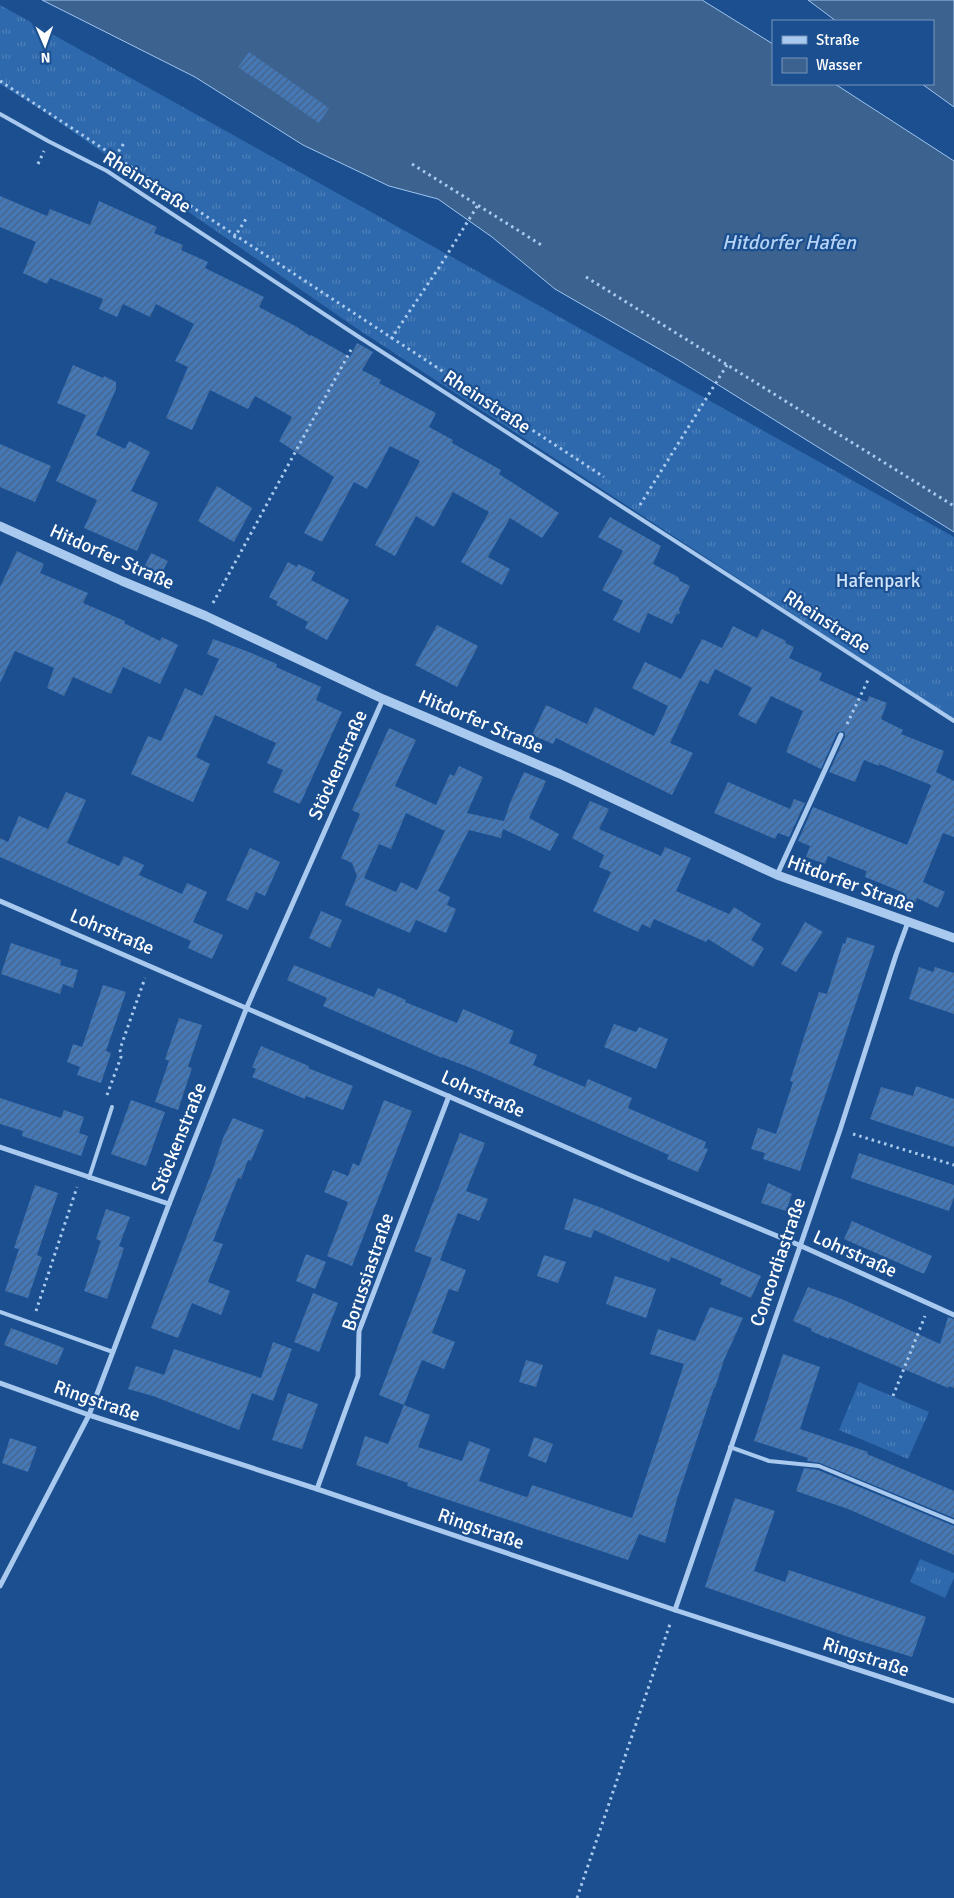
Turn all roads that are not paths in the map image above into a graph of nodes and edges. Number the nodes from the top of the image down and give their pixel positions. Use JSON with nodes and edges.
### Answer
{"nodes":[{"id":1,"x":0,"y":114,"type":"edge"},
{"id":2,"x":0,"y":526,"type":"edge"},
{"id":3,"x":384,"y":699,"type":"junction"},
{"id":4,"x":954,"y":721,"type":"edge"},
{"id":5,"x":841,"y":736,"type":"road end"},
{"id":6,"x":777,"y":875,"type":"junction"},
{"id":7,"x":0,"y":901,"type":"edge"},
{"id":8,"x":908,"y":922,"type":"junction"},
{"id":9,"x":954,"y":938,"type":"edge"},
{"id":10,"x":247,"y":1007,"type":"junction"},
{"id":11,"x":449,"y":1096,"type":"junction"},
{"id":12,"x":112,"y":1107,"type":"road end"},
{"id":13,"x":0,"y":1147,"type":"edge"},
{"id":14,"x":89,"y":1178,"type":"junction"},
{"id":15,"x":168,"y":1204,"type":"junction"},
{"id":16,"x":799,"y":1245,"type":"junction"},
{"id":17,"x":0,"y":1312,"type":"edge"},
{"id":18,"x":954,"y":1314,"type":"edge"},
{"id":19,"x":112,"y":1352,"type":"junction"},
{"id":20,"x":0,"y":1383,"type":"edge"},
{"id":21,"x":89,"y":1415,"type":"junction"},
{"id":22,"x":730,"y":1447,"type":"junction"},
{"id":23,"x":316,"y":1489,"type":"junction"},
{"id":24,"x":954,"y":1522,"type":"edge"},
{"id":25,"x":0,"y":1586,"type":"edge"},
{"id":26,"x":674,"y":1610,"type":"junction"},
{"id":27,"x":954,"y":1701,"type":"edge"}],
"edges":[{"from":1,"to":4,"type":"lane","name":"Rheinstraße"},
{"from":2,"to":3,"type":"street","name":"Hitdorfer Straße"},
{"from":3,"to":6,"type":"street","name":"Hitdorfer Straße"},
{"from":3,"to":10,"type":"street","name":"Stöckenstraße"},
{"from":5,"to":6,"type":"street"},
{"from":6,"to":8,"type":"street","name":"Hitdorfer Straße"},
{"from":7,"to":10,"type":"street","name":"Lohrstraße"},
{"from":8,"to":9,"type":"street","name":"Hitdorfer Straße"},
{"from":8,"to":16,"type":"street","name":"Concordiastraße"},
{"from":10,"to":11,"type":"street","name":"Lohrstraße"},
{"from":10,"to":15,"type":"street","name":"Stöckenstraße"},
{"from":11,"to":16,"type":"street","name":"Lohrstraße"},
{"from":11,"to":23,"type":"street","name":"Borussiastraße"},
{"from":12,"to":14,"type":"lane"},
{"from":13,"to":14,"type":"street"},
{"from":14,"to":15,"type":"street"},
{"from":15,"to":19,"type":"street","name":"Stöckenstraße"},
{"from":16,"to":18,"type":"street","name":"Lohrstraße"},
{"from":16,"to":22,"type":"street","name":"Concordiastraße"},
{"from":17,"to":19,"type":"lane"},
{"from":19,"to":21,"type":"street","name":"Stöckenstraße"},
{"from":20,"to":21,"type":"street","name":"Ringstraße"},
{"from":21,"to":23,"type":"street","name":"Ringstraße"},
{"from":21,"to":25,"type":"street","name":"Stöckenstraße"},
{"from":22,"to":24,"type":"lane"},
{"from":22,"to":26,"type":"street","name":"Concordiastraße"},
{"from":23,"to":26,"type":"street","name":"Ringstraße"},
{"from":26,"to":27,"type":"street","name":"Ringstraße"}]}
